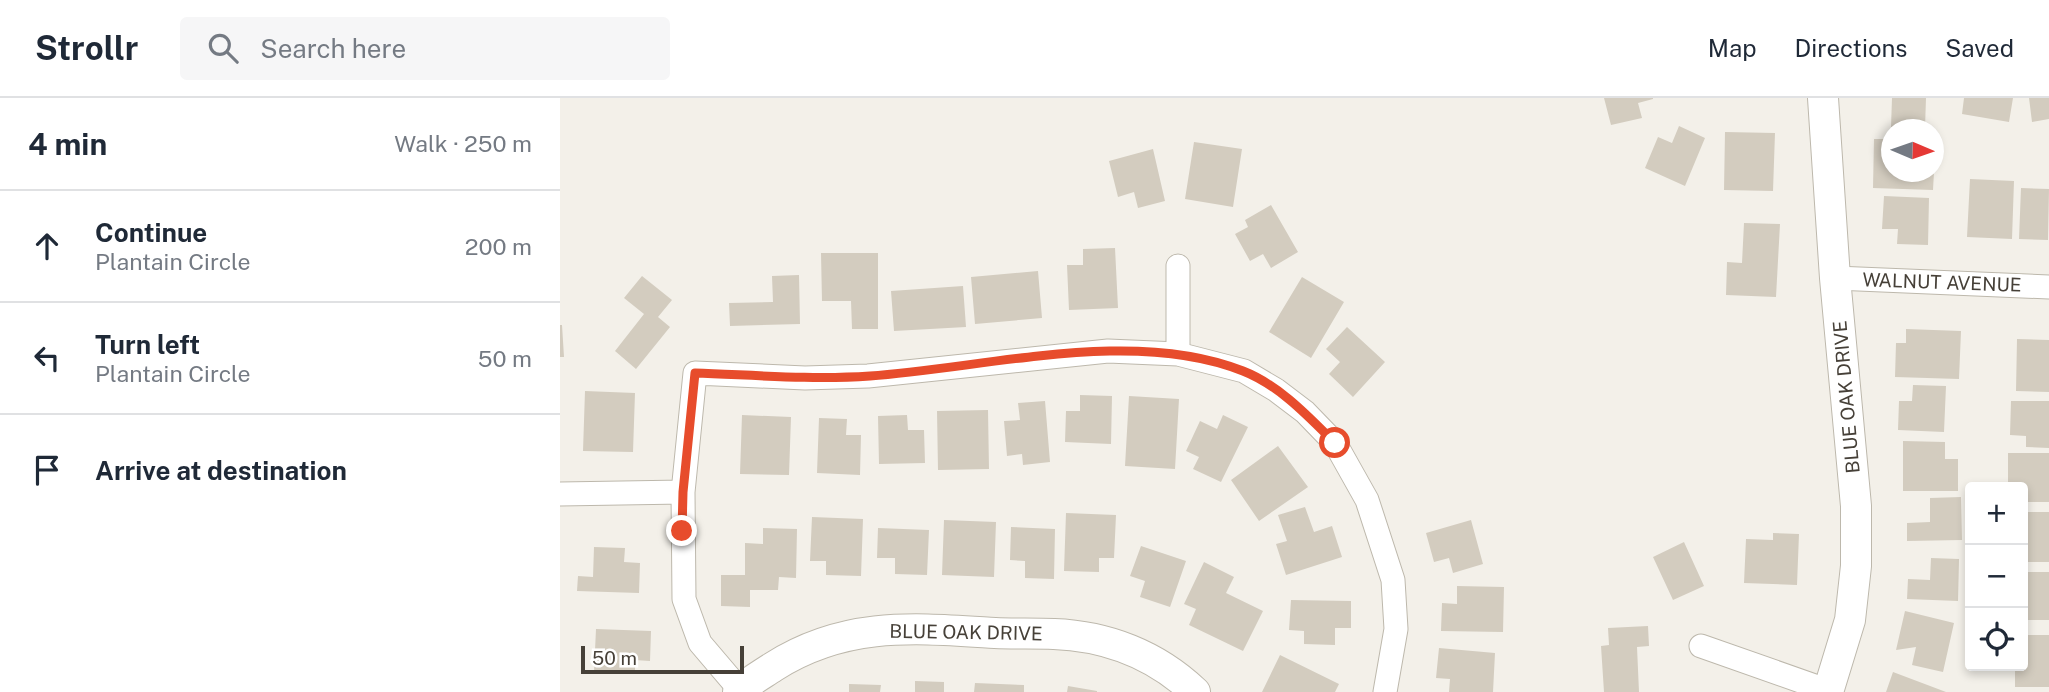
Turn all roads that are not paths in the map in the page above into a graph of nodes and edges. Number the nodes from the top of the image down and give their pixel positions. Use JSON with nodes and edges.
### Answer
{"nodes":[{"id":1,"x":1823,"y":98,"type":"edge"},
{"id":2,"x":1178,"y":266,"type":"dead end"},
{"id":3,"x":1835,"y":278,"type":"junction"},
{"id":4,"x":2049,"y":287,"type":"edge"},
{"id":5,"x":1178,"y":354,"type":"junction"},
{"id":6,"x":683,"y":492,"type":"junction"},
{"id":7,"x":560,"y":494,"type":"edge"},
{"id":8,"x":1701,"y":646,"type":"dead end"},
{"id":9,"x":739,"y":691,"type":"edge"},
{"id":10,"x":1828,"y":691,"type":"edge"},
{"id":11,"x":1195,"y":692,"type":"edge"},
{"id":12,"x":1385,"y":692,"type":"edge"}],
"edges":[{"from":1,"to":3,"type":"street","name":"BLUE OAK DRIVE"},
{"from":2,"to":5,"type":"street"},
{"from":3,"to":4,"type":"street","name":"WALNUT AVENUE"},
{"from":3,"to":10,"type":"street","name":"BLUE OAK DRIVE"},
{"from":5,"to":6,"type":"street"},
{"from":5,"to":12,"type":"street"},
{"from":6,"to":7,"type":"street"},
{"from":6,"to":9,"type":"street"},
{"from":8,"to":10,"type":"street"},
{"from":9,"to":11,"type":"street","name":"BLUE OAK DRIVE"}]}
